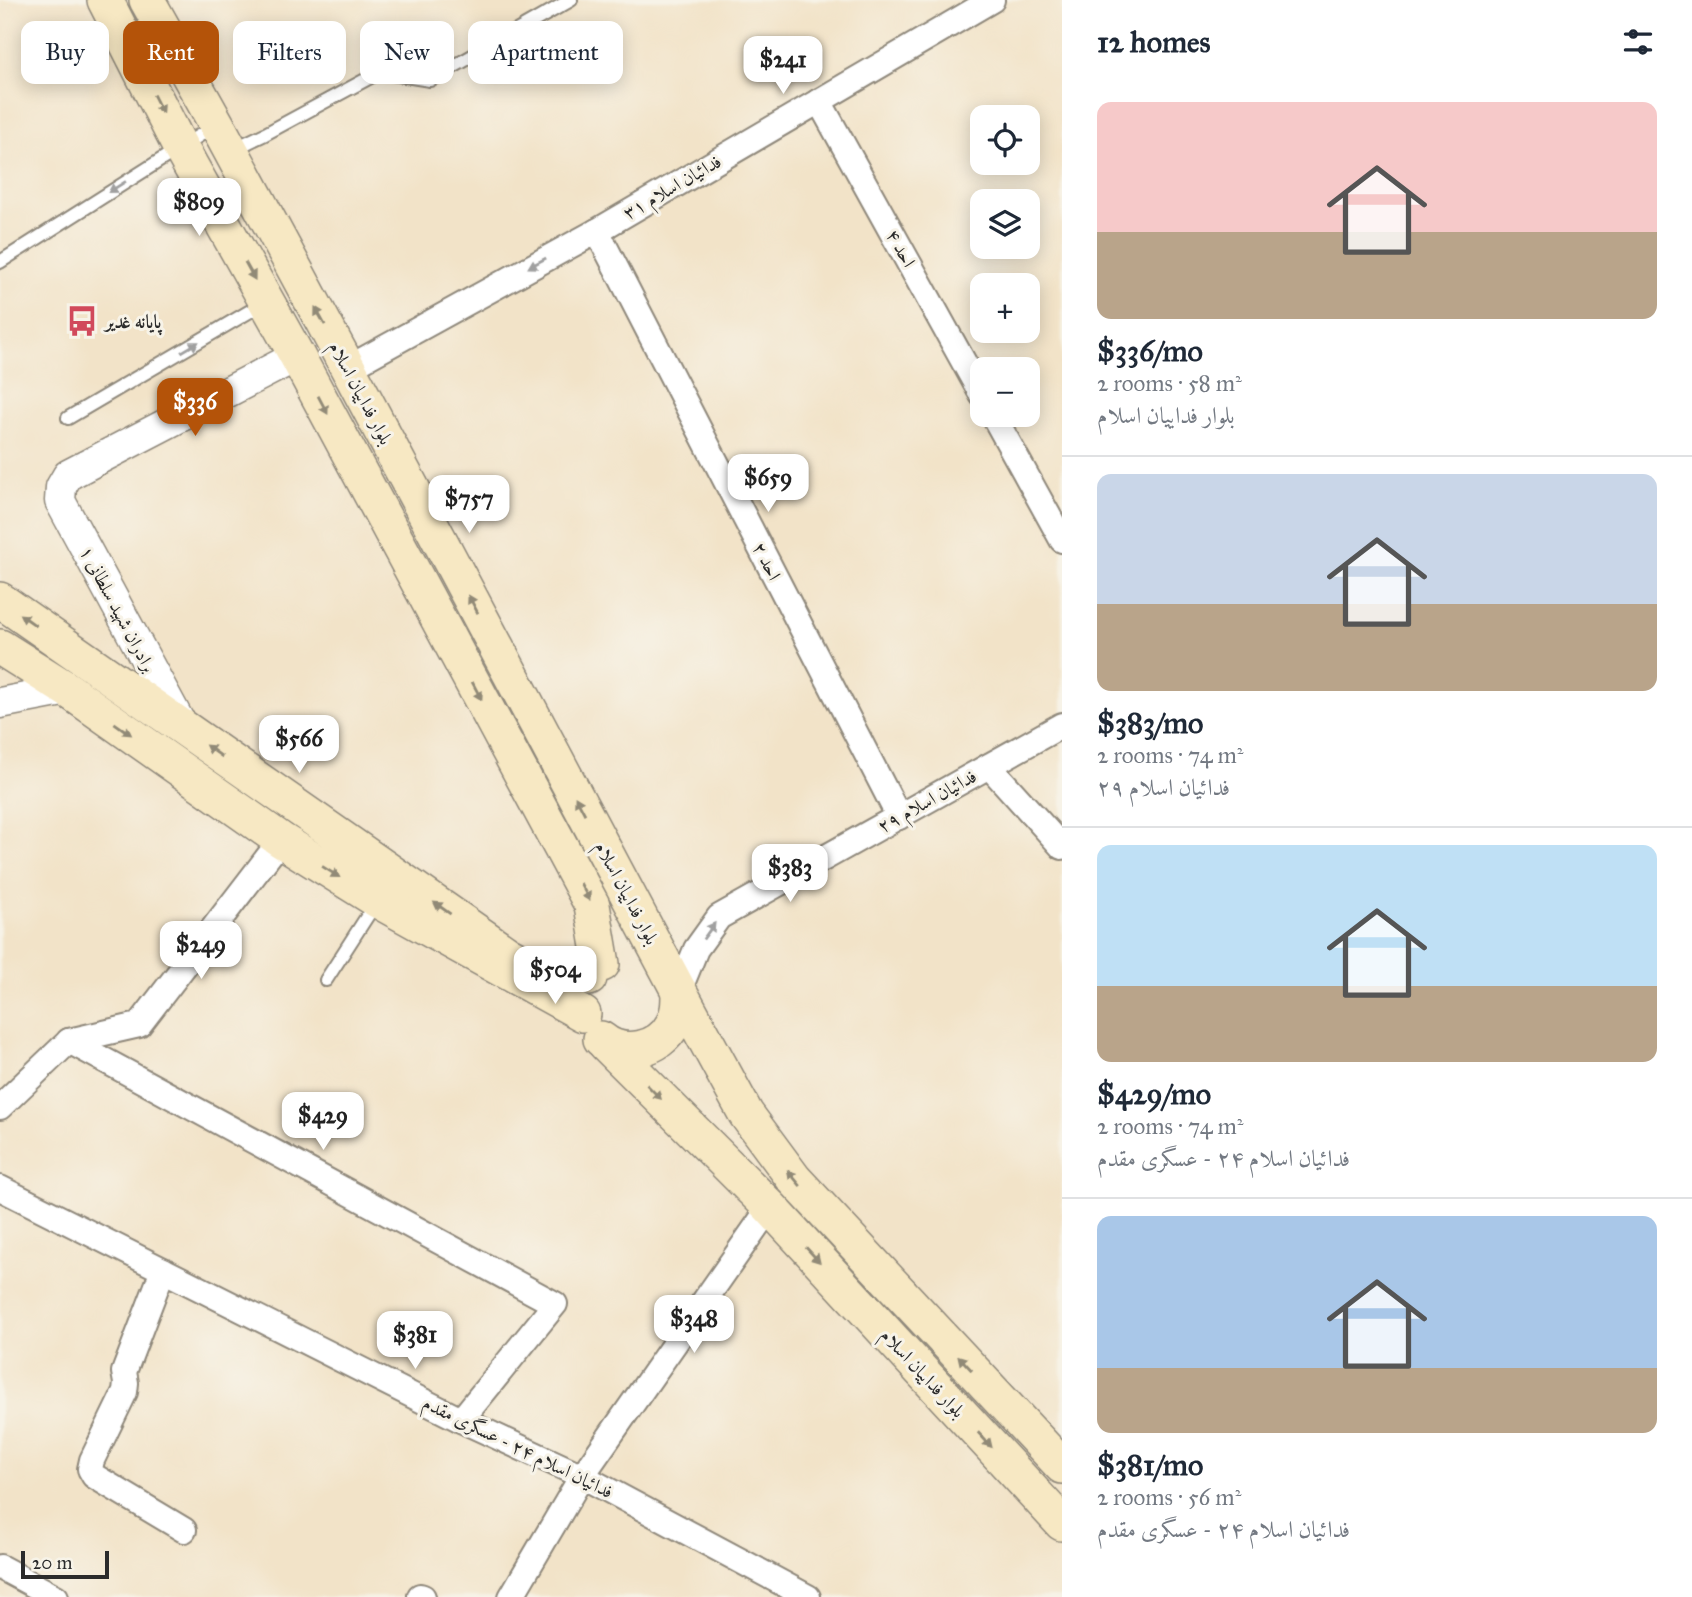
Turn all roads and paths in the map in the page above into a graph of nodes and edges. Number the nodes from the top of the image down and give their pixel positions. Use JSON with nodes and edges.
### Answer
{"nodes":[{"id":1,"x":105,"y":0,"type":"edge"},
{"id":2,"x":146,"y":0,"type":"edge"},
{"id":3,"x":571,"y":0,"type":"edge"},
{"id":4,"x":976,"y":4,"type":"edge"},
{"id":5,"x":819,"y":101,"type":"junction"},
{"id":6,"x":223,"y":138,"type":"junction"},
{"id":7,"x":180,"y":148,"type":"junction"},
{"id":8,"x":597,"y":231,"type":"junction"},
{"id":9,"x":0,"y":262,"type":"edge"},
{"id":10,"x":267,"y":302,"type":"junction"},
{"id":11,"x":297,"y":356,"type":"junction"},
{"id":12,"x":348,"y":368,"type":"junction"},
{"id":13,"x":970,"y":373,"type":"edge"},
{"id":14,"x":68,"y":418,"type":"dead end"},
{"id":15,"x":1000,"y":427,"type":"edge"},
{"id":16,"x":1062,"y":540,"type":"edge"},
{"id":17,"x":0,"y":600,"type":"edge"},
{"id":18,"x":0,"y":648,"type":"edge"},
{"id":19,"x":68,"y":690,"type":"junction"},
{"id":20,"x":0,"y":703,"type":"edge"},
{"id":21,"x":1062,"y":725,"type":"edge"},
{"id":22,"x":183,"y":729,"type":"junction"},
{"id":23,"x":989,"y":766,"type":"junction"},
{"id":24,"x":899,"y":817,"type":"junction"},
{"id":25,"x":281,"y":841,"type":"junction"},
{"id":26,"x":1062,"y":847,"type":"edge"},
{"id":27,"x":377,"y":900,"type":"junction"},
{"id":28,"x":595,"y":971,"type":"junction"},
{"id":29,"x":326,"y":980,"type":"dead end"},
{"id":30,"x":674,"y":982,"type":"junction"},
{"id":31,"x":583,"y":1014,"type":"junction"},
{"id":32,"x":69,"y":1041,"type":"junction"},
{"id":33,"x":606,"y":1044,"type":"junction"},
{"id":34,"x":0,"y":1107,"type":"edge"},
{"id":35,"x":0,"y":1188,"type":"edge"},
{"id":36,"x":770,"y":1207,"type":"junction"},
{"id":37,"x":163,"y":1270,"type":"junction"},
{"id":38,"x":461,"y":1420,"type":"junction"},
{"id":39,"x":1062,"y":1466,"type":"edge"},
{"id":40,"x":582,"y":1476,"type":"junction"},
{"id":41,"x":1062,"y":1523,"type":"edge"},
{"id":42,"x":184,"y":1530,"type":"dead end"},
{"id":43,"x":0,"y":1567,"type":"edge"},
{"id":44,"x":56,"y":1597,"type":"edge"},
{"id":45,"x":511,"y":1597,"type":"edge"},
{"id":46,"x":808,"y":1597,"type":"edge"}],
"edges":[{"from":1,"to":7,"type":"main road","name":"بلوار فداییان اسلام","one_way":true},
{"from":2,"to":6,"type":"main road","name":"بلوار فداییان اسلام"},
{"from":3,"to":6,"type":"lane"},
{"from":4,"to":5,"type":"street","name":"فدائیان اسلام ۳۱"},
{"from":5,"to":8,"type":"street","name":"فدائیان اسلام ۳۱"},
{"from":5,"to":13,"type":"street","name":"احد ۴"},
{"from":6,"to":7,"type":"lane"},
{"from":12,"to":6,"type":"main road","name":"بلوار فداییان اسلام","one_way":true},
{"from":7,"to":9,"type":"lane","one_way":true},
{"from":7,"to":10,"type":"main road","name":"بلوار فداییان اسلام","one_way":true},
{"from":8,"to":12,"type":"street","name":"فدائیان اسلام ۳۱","one_way":true},
{"from":8,"to":24,"type":"street","name":"احد ۲"},
{"from":10,"to":11,"type":"main road","name":"بلوار فداییان اسلام"},
{"from":14,"to":10,"type":"lane","one_way":true},
{"from":11,"to":22,"type":"street","name":"برادران شهید سلطانی ۱"},
{"from":11,"to":28,"type":"main road","name":"بلوار فداییان اسلام","one_way":true},
{"from":30,"to":12,"type":"main road","name":"بلوار فداییان اسلام","one_way":true},
{"from":15,"to":16,"type":"street"},
{"from":22,"to":17,"type":"main road","one_way":true},
{"from":18,"to":19,"type":"main road"},
{"from":19,"to":20,"type":"street"},
{"from":19,"to":25,"type":"main road","one_way":true},
{"from":21,"to":23,"type":"street","name":"فدائیان اسلام ۲۹"},
{"from":28,"to":22,"type":"main road","one_way":true},
{"from":23,"to":24,"type":"street","name":"فدائیان اسلام ۲۹"},
{"from":23,"to":26,"type":"street"},
{"from":30,"to":24,"type":"street","name":"فدائیان اسلام ۲۹","one_way":true},
{"from":25,"to":27,"type":"main road","one_way":true},
{"from":25,"to":32,"type":"street"},
{"from":27,"to":29,"type":"lane"},
{"from":27,"to":31,"type":"main road"},
{"from":28,"to":30,"type":"main road"},
{"from":28,"to":31,"type":"main road"},
{"from":30,"to":33,"type":"main road"},
{"from":39,"to":30,"type":"main road","name":"بلوار فداییان اسلام","one_way":true},
{"from":31,"to":33,"type":"main road"},
{"from":32,"to":34,"type":"street"},
{"from":32,"to":38,"type":"street"},
{"from":33,"to":36,"type":"main road","name":"بلوار فداییان اسلام","one_way":true},
{"from":35,"to":37,"type":"street","name":"فدائیان اسلام ۲۴ - عسگری مقدم"},
{"from":36,"to":40,"type":"street"},
{"from":36,"to":41,"type":"main road","name":"بلوار فداییان اسلام","one_way":true},
{"from":37,"to":38,"type":"street","name":"فدائیان اسلام ۲۴ - عسگری مقدم"},
{"from":37,"to":42,"type":"street"},
{"from":38,"to":40,"type":"street","name":"فدائیان اسلام ۲۴ - عسگری مقدم"},
{"from":40,"to":45,"type":"street"},
{"from":40,"to":46,"type":"street","name":"فدائیان اسلام ۲۴ - عسگری مقدم"},
{"from":43,"to":44,"type":"street"}]}
